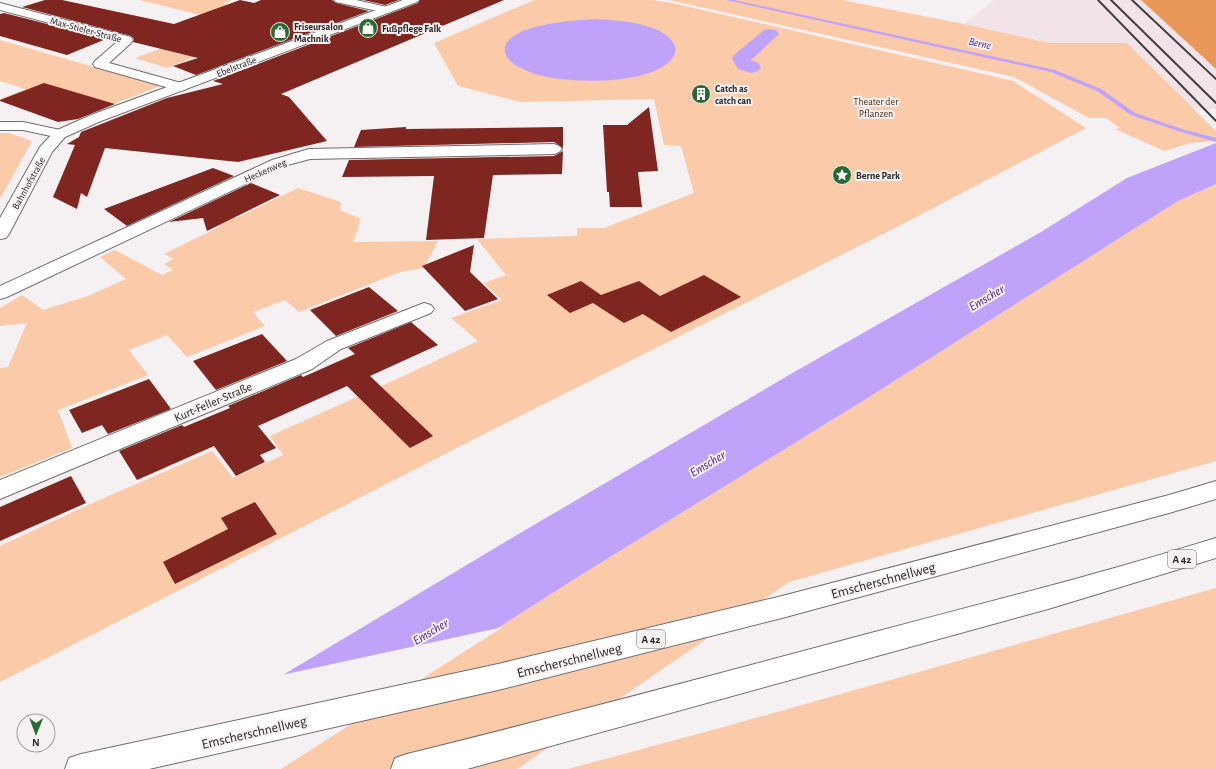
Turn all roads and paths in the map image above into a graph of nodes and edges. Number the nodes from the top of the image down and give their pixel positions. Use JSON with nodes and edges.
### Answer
{"nodes":[{"id":1,"x":340,"y":0,"type":"edge"},
{"id":2,"x":413,"y":0,"type":"edge"},
{"id":3,"x":0,"y":6,"type":"edge"},
{"id":4,"x":387,"y":10,"type":"junction"},
{"id":5,"x":180,"y":87,"type":"junction"},
{"id":6,"x":0,"y":126,"type":"edge"},
{"id":7,"x":60,"y":134,"type":"junction"},
{"id":8,"x":554,"y":149,"type":"dead end"},
{"id":9,"x":0,"y":234,"type":"edge"},
{"id":10,"x":0,"y":293,"type":"edge"},
{"id":11,"x":424,"y":309,"type":"dead end"},
{"id":12,"x":0,"y":490,"type":"edge"},
{"id":13,"x":1216,"y":490,"type":"edge"},
{"id":14,"x":1216,"y":548,"type":"edge"},
{"id":15,"x":81,"y":769,"type":"edge"},
{"id":16,"x":407,"y":769,"type":"edge"}],
"edges":[{"from":1,"to":4,"type":"main road"},
{"from":2,"to":4,"type":"main road","name":"Ebelstraße"},
{"from":3,"to":5,"type":"main road","name":"Max-Stieler-Straße"},
{"from":4,"to":5,"type":"main road","name":"Ebelstraße"},
{"from":5,"to":7,"type":"main road","name":"Ebelstraße"},
{"from":6,"to":7,"type":"main road"},
{"from":7,"to":9,"type":"main road","name":"Bahnhofstraße"},
{"from":8,"to":10,"type":"main road","name":"Heckenweg"},
{"from":11,"to":12,"type":"main road","name":"Kurt-Feller-Straße"},
{"from":13,"to":15,"type":"main road","name":"Emscherschnellweg","number":"A 42"},
{"from":14,"to":16,"type":"main road","number":"A 42"}]}
